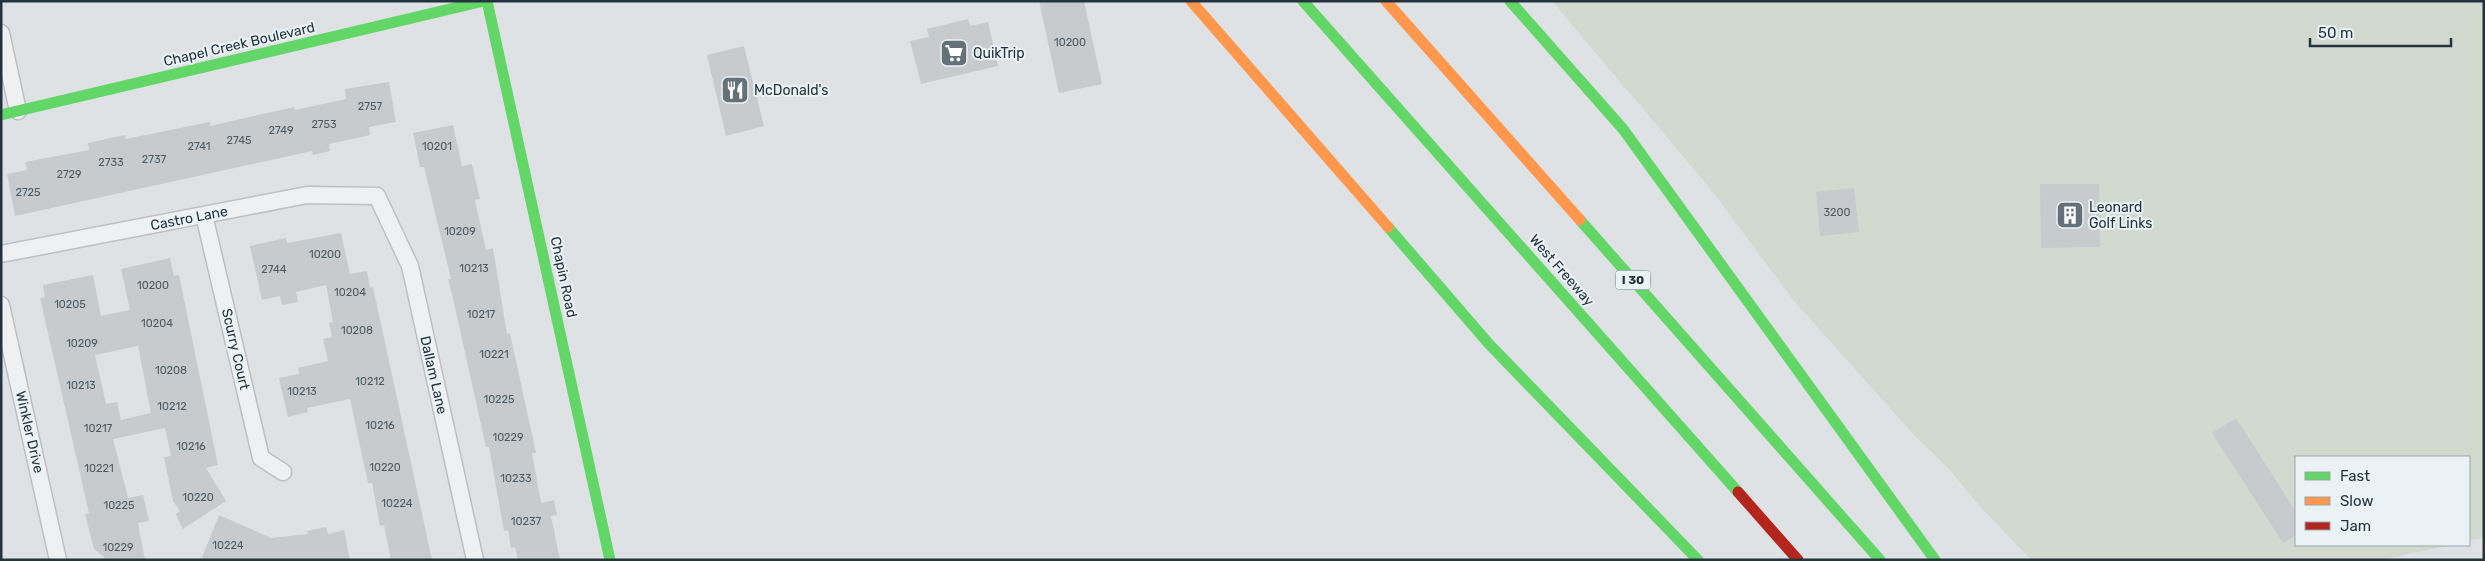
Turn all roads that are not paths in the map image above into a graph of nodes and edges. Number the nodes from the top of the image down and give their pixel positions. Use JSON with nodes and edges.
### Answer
{"nodes":[{"id":1,"x":486,"y":1,"type":"edge"},
{"id":2,"x":1191,"y":1,"type":"edge"},
{"id":3,"x":1303,"y":1,"type":"edge"},
{"id":4,"x":1386,"y":1,"type":"edge"},
{"id":5,"x":1510,"y":1,"type":"edge"},
{"id":6,"x":1,"y":33,"type":"edge"},
{"id":7,"x":18,"y":111,"type":"junction"},
{"id":8,"x":1,"y":115,"type":"edge"},
{"id":9,"x":377,"y":196,"type":"joint"},
{"id":10,"x":204,"y":215,"type":"junction"},
{"id":11,"x":1,"y":254,"type":"edge"},
{"id":12,"x":1,"y":305,"type":"edge"},
{"id":13,"x":283,"y":472,"type":"dead end"},
{"id":14,"x":58,"y":560,"type":"edge"},
{"id":15,"x":475,"y":560,"type":"edge"},
{"id":16,"x":610,"y":560,"type":"edge"},
{"id":17,"x":1698,"y":560,"type":"edge"},
{"id":18,"x":1798,"y":560,"type":"edge"},
{"id":19,"x":1880,"y":560,"type":"edge"},
{"id":20,"x":1935,"y":560,"type":"edge"}],
"edges":[{"from":1,"to":7,"type":"main road","name":"Chapel Creek Boulevard"},
{"from":1,"to":16,"type":"main road","name":"Chapin Road"},
{"from":2,"to":17,"type":"main road"},
{"from":3,"to":18,"type":"main road","name":"West Freeway"},
{"from":4,"to":19,"type":"main road","number":"I 30"},
{"from":5,"to":20,"type":"main road"},
{"from":6,"to":7,"type":"street"},
{"from":7,"to":8,"type":"main road","name":"Chapel Creek Boulevard"},
{"from":9,"to":10,"type":"street","name":"Castro Lane"},
{"from":9,"to":15,"type":"street","name":"Dallam Lane"},
{"from":10,"to":11,"type":"street","name":"Castro Lane"},
{"from":10,"to":13,"type":"street","name":"Scurry Court"},
{"from":12,"to":14,"type":"street","name":"Winkler Drive"}]}
